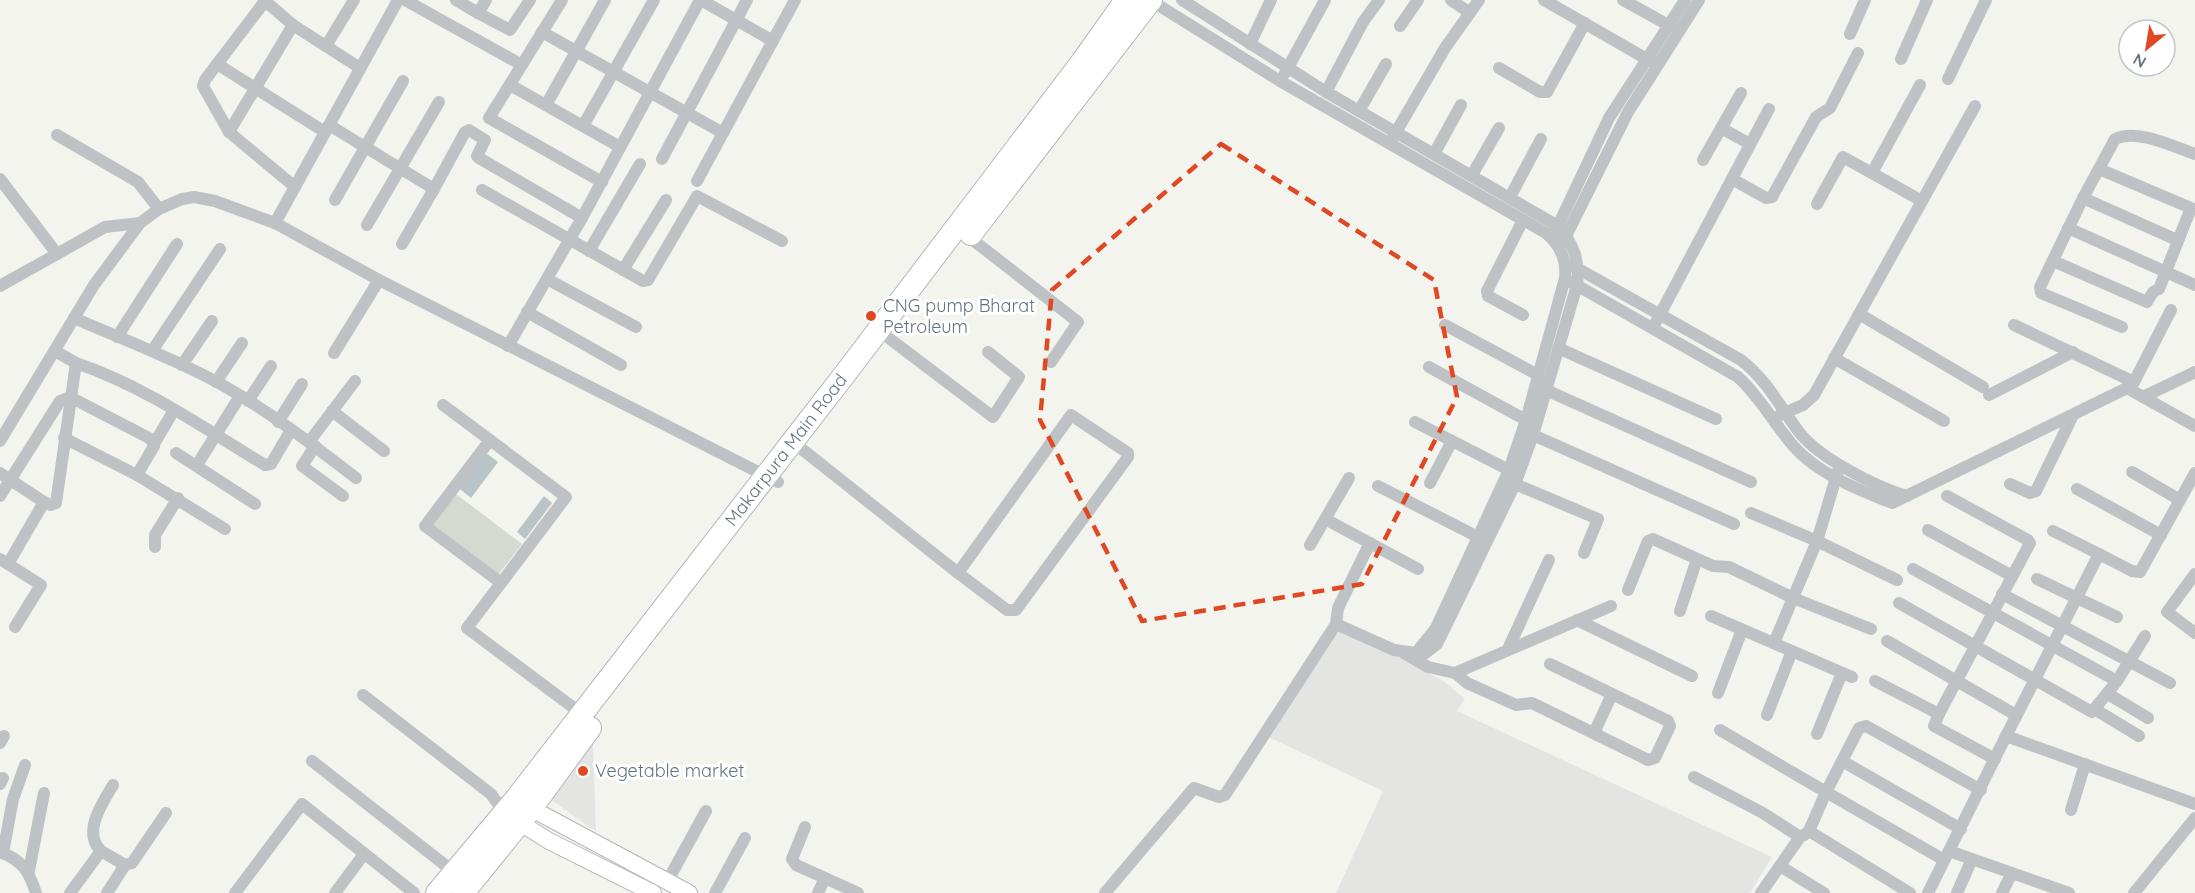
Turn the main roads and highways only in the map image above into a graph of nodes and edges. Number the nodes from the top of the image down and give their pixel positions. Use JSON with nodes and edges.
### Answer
{"nodes":[{"id":1,"x":1126,"y":0,"type":"edge"},
{"id":2,"x":1151,"y":0,"type":"edge"},
{"id":3,"x":771,"y":478,"type":"junction"},
{"id":4,"x":512,"y":808,"type":"junction"},
{"id":5,"x":437,"y":893,"type":"edge"},
{"id":6,"x":463,"y":893,"type":"edge"}],
"edges":[{"from":1,"to":3,"type":"highway","name":"Makarpura Main Road"},
{"from":2,"to":3,"type":"highway","name":"Makarpura Main Road"},
{"from":3,"to":4,"type":"highway","name":"Makarpura Main Road"},
{"from":3,"to":4,"type":"highway","name":"Makarpura Main Road"},
{"from":4,"to":5,"type":"highway","name":"Makarpura Main Road"},
{"from":4,"to":6,"type":"highway","name":"Makarpura Main Road"}]}
